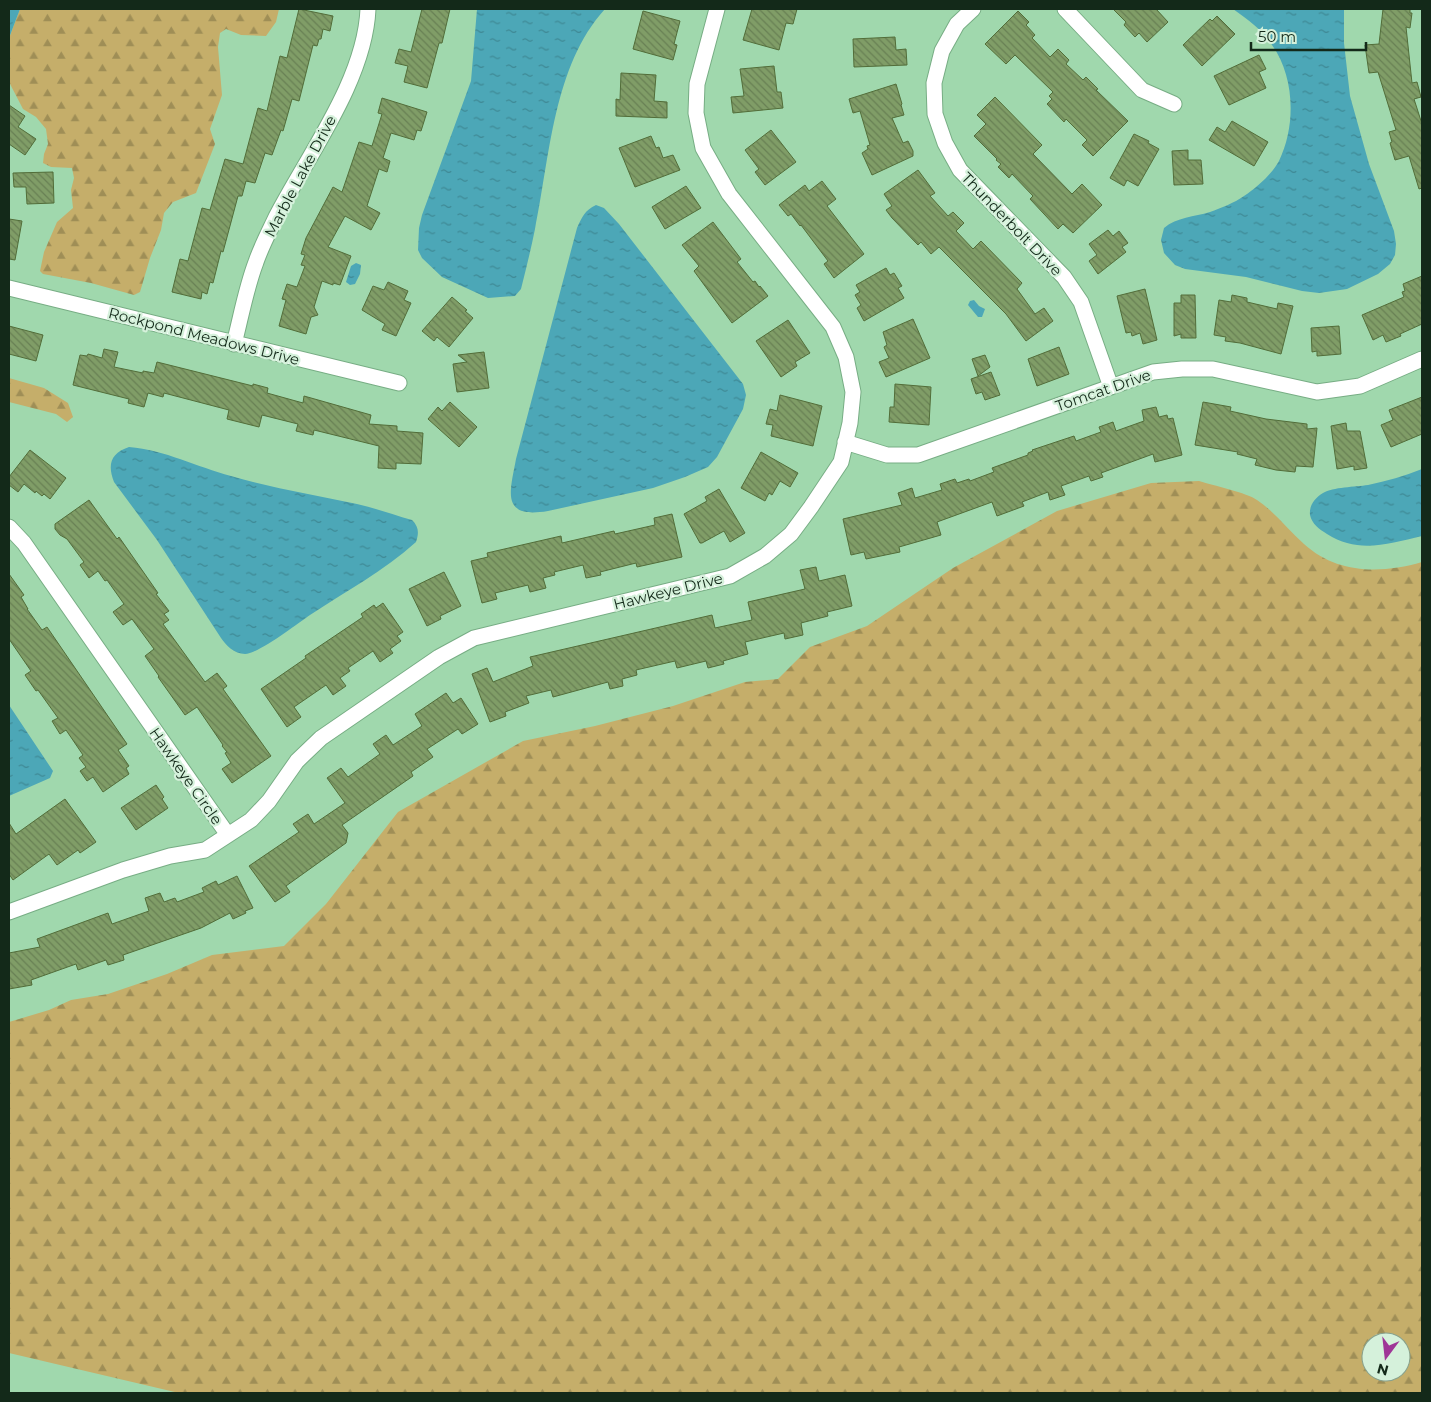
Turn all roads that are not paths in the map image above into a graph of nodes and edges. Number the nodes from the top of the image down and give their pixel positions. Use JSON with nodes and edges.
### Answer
{"nodes":[{"id":1,"x":368,"y":9,"type":"edge"},
{"id":2,"x":717,"y":9,"type":"edge"},
{"id":3,"x":973,"y":9,"type":"edge"},
{"id":4,"x":1065,"y":9,"type":"edge"},
{"id":5,"x":1174,"y":104,"type":"dead end"},
{"id":6,"x":9,"y":288,"type":"edge"},
{"id":7,"x":234,"y":344,"type":"junction"},
{"id":8,"x":1422,"y":359,"type":"edge"},
{"id":9,"x":399,"y":383,"type":"dead end"},
{"id":10,"x":1111,"y":386,"type":"junction"},
{"id":11,"x":846,"y":442,"type":"junction"},
{"id":12,"x":9,"y":527,"type":"edge"},
{"id":13,"x":228,"y":835,"type":"junction"},
{"id":14,"x":9,"y":912,"type":"edge"}],
"edges":[{"from":1,"to":7,"type":"street","name":"Marble Lake Drive"},
{"from":2,"to":11,"type":"street","name":"Hawkeye Drive"},
{"from":3,"to":10,"type":"street","name":"Thunderbolt Drive"},
{"from":4,"to":5,"type":"street"},
{"from":6,"to":7,"type":"street","name":"Rockpond Meadows Drive"},
{"from":7,"to":9,"type":"street","name":"Rockpond Meadows Drive"},
{"from":8,"to":10,"type":"street","name":"Tomcat Drive"},
{"from":10,"to":11,"type":"street","name":"Tomcat Drive"},
{"from":11,"to":13,"type":"street","name":"Hawkeye Drive"},
{"from":12,"to":13,"type":"street","name":"Hawkeye Circle"},
{"from":13,"to":14,"type":"street","name":"Hawkeye Circle"}]}
